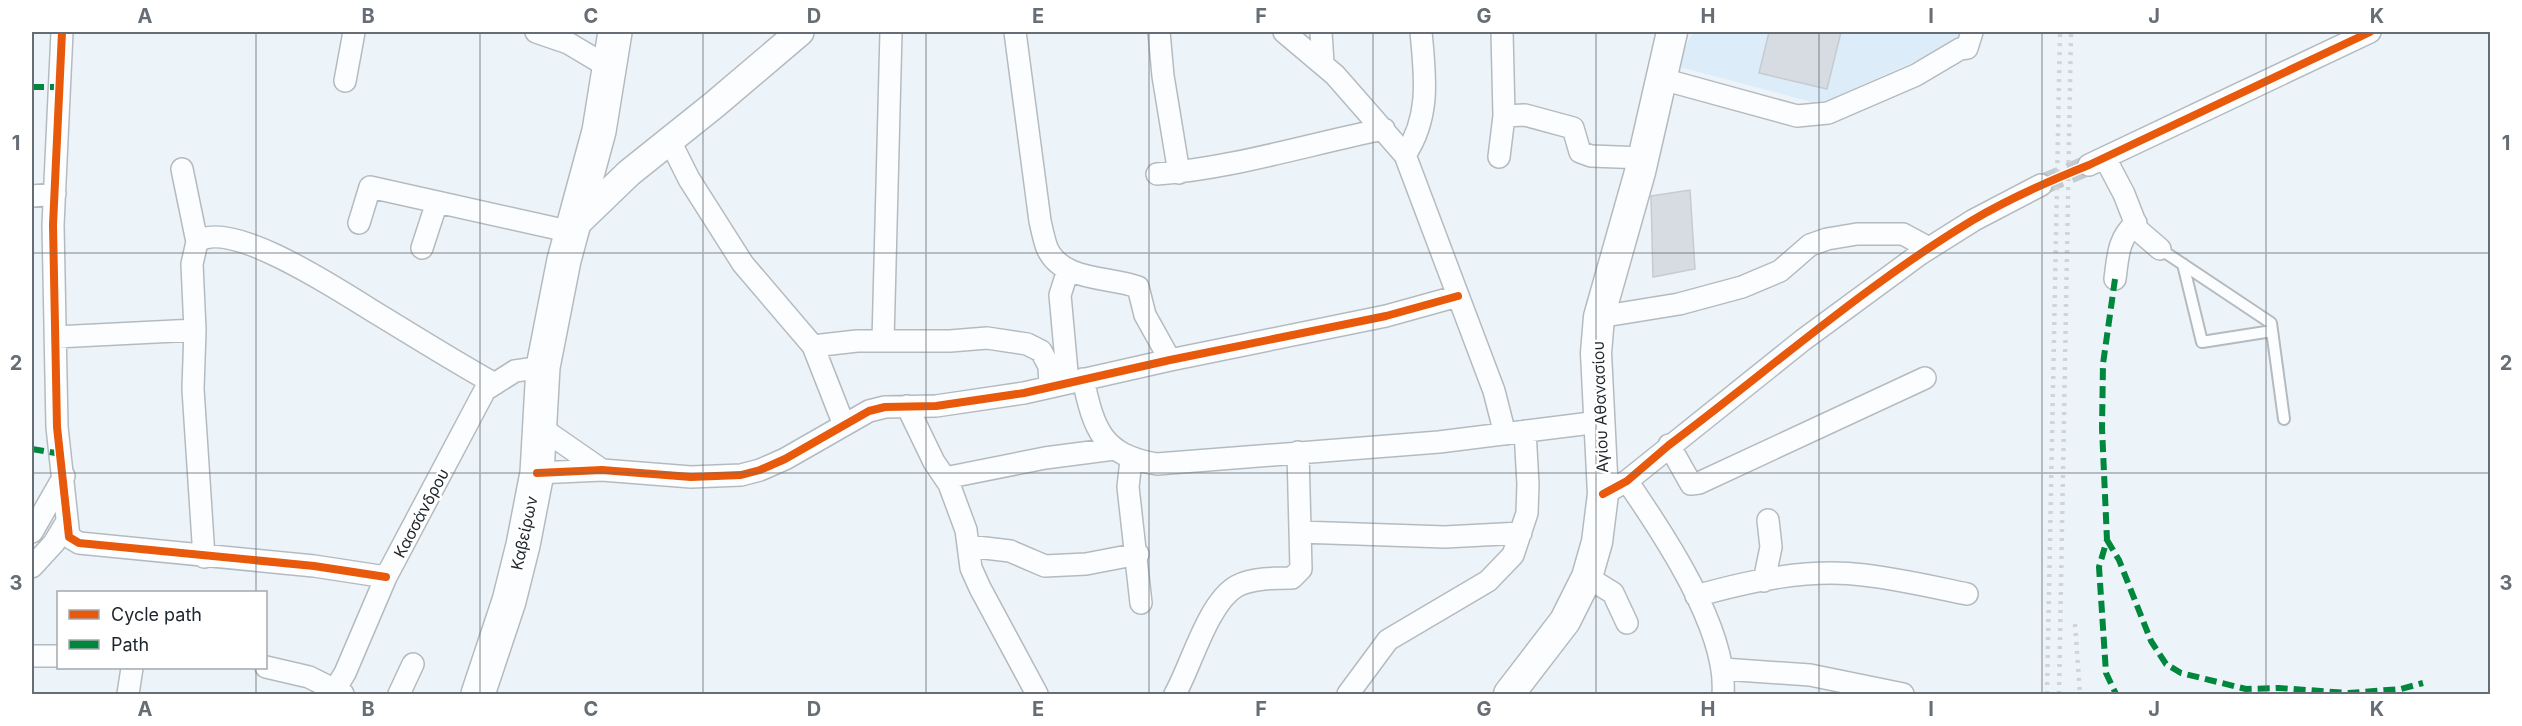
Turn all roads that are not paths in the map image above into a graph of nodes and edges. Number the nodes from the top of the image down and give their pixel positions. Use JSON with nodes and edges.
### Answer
{"nodes":[{"id":1,"x":62,"y":32,"type":"edge"},
{"id":2,"x":354,"y":32,"type":"edge"},
{"id":3,"x":537,"y":32,"type":"edge"},
{"id":4,"x":615,"y":32,"type":"edge"},
{"id":5,"x":800,"y":32,"type":"edge"},
{"id":6,"x":891,"y":32,"type":"edge"},
{"id":7,"x":1015,"y":32,"type":"edge"},
{"id":8,"x":1159,"y":32,"type":"edge"},
{"id":9,"x":1284,"y":32,"type":"edge"},
{"id":10,"x":1321,"y":32,"type":"edge"},
{"id":11,"x":1421,"y":32,"type":"edge"},
{"id":12,"x":1502,"y":32,"type":"edge"},
{"id":13,"x":1672,"y":32,"type":"edge"},
{"id":14,"x":1972,"y":32,"type":"edge"},
{"id":15,"x":2370,"y":32,"type":"edge"},
{"id":16,"x":2338,"y":38,"type":"edge"},
{"id":17,"x":1323,"y":64,"type":"junction"},
{"id":18,"x":610,"y":68,"type":"junction"},
{"id":19,"x":1662,"y":79,"type":"junction"},
{"id":20,"x":345,"y":81,"type":"dead end"},
{"id":21,"x":1504,"y":116,"type":"junction"},
{"id":22,"x":1384,"y":129,"type":"junction"},
{"id":23,"x":670,"y":141,"type":"junction"},
{"id":24,"x":1405,"y":155,"type":"junction"},
{"id":25,"x":1499,"y":157,"type":"dead end"},
{"id":26,"x":1644,"y":158,"type":"junction"},
{"id":27,"x":182,"y":169,"type":"dead end"},
{"id":28,"x":1179,"y":173,"type":"junction"},
{"id":29,"x":1157,"y":174,"type":"dead end"},
{"id":30,"x":2041,"y":185,"type":"tunnel mouth"},
{"id":31,"x":55,"y":194,"type":"junction"},
{"id":32,"x":32,"y":196,"type":"edge"},
{"id":33,"x":437,"y":202,"type":"junction"},
{"id":34,"x":359,"y":223,"type":"dead end"},
{"id":35,"x":2136,"y":223,"type":"junction"},
{"id":36,"x":570,"y":239,"type":"junction"},
{"id":37,"x":197,"y":242,"type":"junction"},
{"id":38,"x":422,"y":248,"type":"dead end"},
{"id":39,"x":1929,"y":248,"type":"junction"},
{"id":40,"x":2160,"y":249,"type":"joint"},
{"id":41,"x":2182,"y":264,"type":"junction"},
{"id":42,"x":1068,"y":270,"type":"junction"},
{"id":43,"x":2115,"y":279,"type":"dead end"},
{"id":44,"x":1458,"y":296,"type":"junction"},
{"id":45,"x":1599,"y":317,"type":"junction"},
{"id":46,"x":195,"y":330,"type":"junction"},
{"id":47,"x":2272,"y":331,"type":"junction"},
{"id":48,"x":56,"y":337,"type":"junction"},
{"id":49,"x":882,"y":341,"type":"junction"},
{"id":50,"x":813,"y":346,"type":"junction"},
{"id":51,"x":1170,"y":360,"type":"junction"},
{"id":52,"x":543,"y":367,"type":"junction"},
{"id":53,"x":1924,"y":378,"type":"dead end"},
{"id":54,"x":1067,"y":383,"type":"junction"},
{"id":55,"x":495,"y":384,"type":"junction"},
{"id":56,"x":907,"y":406,"type":"junction"},
{"id":57,"x":2284,"y":419,"type":"dead end"},
{"id":58,"x":1599,"y":422,"type":"junction"},
{"id":59,"x":844,"y":425,"type":"junction"},
{"id":60,"x":540,"y":427,"type":"junction"},
{"id":61,"x":1515,"y":433,"type":"junction"},
{"id":62,"x":1668,"y":445,"type":"junction"},
{"id":63,"x":1298,"y":452,"type":"junction"},
{"id":64,"x":1122,"y":455,"type":"junction"},
{"id":65,"x":602,"y":470,"type":"junction"},
{"id":66,"x":537,"y":473,"type":"junction"},
{"id":67,"x":65,"y":476,"type":"junction"},
{"id":68,"x":945,"y":478,"type":"junction"},
{"id":69,"x":1615,"y":488,"type":"junction"},
{"id":70,"x":1768,"y":520,"type":"dead end"},
{"id":71,"x":66,"y":523,"type":"junction"},
{"id":72,"x":32,"y":532,"type":"edge"},
{"id":73,"x":1300,"y":532,"type":"junction"},
{"id":74,"x":1521,"y":533,"type":"junction"},
{"id":75,"x":968,"y":546,"type":"junction"},
{"id":76,"x":1138,"y":554,"type":"junction"},
{"id":77,"x":204,"y":557,"type":"junction"},
{"id":78,"x":32,"y":567,"type":"edge"},
{"id":79,"x":386,"y":577,"type":"junction"},
{"id":80,"x":1587,"y":577,"type":"junction"},
{"id":81,"x":1764,"y":581,"type":"junction"},
{"id":82,"x":1968,"y":594,"type":"dead end"},
{"id":83,"x":1696,"y":596,"type":"junction"},
{"id":84,"x":1141,"y":603,"type":"dead end"},
{"id":85,"x":1627,"y":623,"type":"dead end"},
{"id":86,"x":32,"y":656,"type":"edge"},
{"id":87,"x":57,"y":656,"type":"edge"},
{"id":88,"x":413,"y":664,"type":"dead end"},
{"id":89,"x":267,"y":667,"type":"edge"},
{"id":90,"x":132,"y":669,"type":"edge"},
{"id":91,"x":1723,"y":669,"type":"junction"},
{"id":92,"x":1519,"y":691,"type":"edge"},
{"id":93,"x":337,"y":693,"type":"edge"},
{"id":94,"x":128,"y":694,"type":"edge"},
{"id":95,"x":399,"y":694,"type":"edge"},
{"id":96,"x":478,"y":694,"type":"edge"},
{"id":97,"x":1037,"y":694,"type":"edge"},
{"id":98,"x":1175,"y":694,"type":"edge"},
{"id":99,"x":1348,"y":694,"type":"edge"},
{"id":100,"x":1723,"y":694,"type":"edge"},
{"id":101,"x":1903,"y":694,"type":"edge"}],
"edges":[{"from":1,"to":31,"type":"street"},
{"from":2,"to":20,"type":"street"},
{"from":3,"to":18,"type":"street"},
{"from":4,"to":18,"type":"main road","name":"Καβείρων"},
{"from":5,"to":23,"type":"street"},
{"from":6,"to":49,"type":"street"},
{"from":7,"to":42,"type":"street"},
{"from":8,"to":28,"type":"street"},
{"from":9,"to":17,"type":"street"},
{"from":10,"to":17,"type":"street"},
{"from":11,"to":24,"type":"street"},
{"from":12,"to":21,"type":"street"},
{"from":13,"to":19,"type":"main road","name":"Αγίου Αθανασίου"},
{"from":14,"to":19,"type":"street"},
{"from":15,"to":16,"type":"street"},
{"from":16,"to":35,"type":"street"},
{"from":17,"to":22,"type":"street"},
{"from":18,"to":36,"type":"main road","name":"Καβείρων"},
{"from":19,"to":26,"type":"main road","name":"Αγίου Αθανασίου"},
{"from":21,"to":25,"type":"street"},
{"from":21,"to":26,"type":"street"},
{"from":22,"to":24,"type":"street"},
{"from":22,"to":28,"type":"street"},
{"from":23,"to":36,"type":"street"},
{"from":23,"to":50,"type":"street"},
{"from":24,"to":44,"type":"street"},
{"from":26,"to":45,"type":"main road","name":"Αγίου Αθανασίου"},
{"from":27,"to":37,"type":"street"},
{"from":28,"to":29,"type":"street"},
{"from":30,"to":39,"type":"street"},
{"from":31,"to":32,"type":"street"},
{"from":31,"to":48,"type":"street"},
{"from":33,"to":34,"type":"street"},
{"from":33,"to":36,"type":"street"},
{"from":33,"to":38,"type":"street"},
{"from":35,"to":40,"type":"street"},
{"from":35,"to":43,"type":"street"},
{"from":36,"to":52,"type":"main road","name":"Καβείρων"},
{"from":37,"to":46,"type":"street"},
{"from":37,"to":55,"type":"street"},
{"from":39,"to":45,"type":"street"},
{"from":39,"to":62,"type":"street"},
{"from":40,"to":41,"type":"lane"},
{"from":41,"to":47,"type":"lane"},
{"from":41,"to":47,"type":"lane"},
{"from":42,"to":51,"type":"street"},
{"from":42,"to":54,"type":"street"},
{"from":44,"to":51,"type":"street"},
{"from":44,"to":61,"type":"street"},
{"from":45,"to":58,"type":"main road","name":"Αγίου Αθανασίου"},
{"from":46,"to":48,"type":"street"},
{"from":46,"to":77,"type":"street"},
{"from":47,"to":57,"type":"lane"},
{"from":48,"to":67,"type":"street"},
{"from":49,"to":50,"type":"street"},
{"from":49,"to":54,"type":"street"},
{"from":50,"to":59,"type":"street"},
{"from":51,"to":54,"type":"street"},
{"from":52,"to":55,"type":"street","name":"Κασσάνδρου"},
{"from":52,"to":60,"type":"main road","name":"Καβείρων"},
{"from":53,"to":62,"type":"street"},
{"from":54,"to":56,"type":"street"},
{"from":54,"to":64,"type":"street"},
{"from":55,"to":79,"type":"street","name":"Κασσάνδρου"},
{"from":56,"to":59,"type":"street"},
{"from":56,"to":68,"type":"street"},
{"from":58,"to":61,"type":"street"},
{"from":58,"to":69,"type":"main road","name":"Αγίου Αθανασίου"},
{"from":59,"to":65,"type":"street"},
{"from":60,"to":65,"type":"street"},
{"from":60,"to":66,"type":"main road","name":"Καβείρων"},
{"from":61,"to":63,"type":"street"},
{"from":61,"to":74,"type":"street"},
{"from":62,"to":69,"type":"street"},
{"from":63,"to":64,"type":"street"},
{"from":63,"to":73,"type":"street"},
{"from":64,"to":68,"type":"street"},
{"from":64,"to":76,"type":"street"},
{"from":65,"to":66,"type":"street"},
{"from":66,"to":96,"type":"main road","name":"Καβείρων"},
{"from":67,"to":71,"type":"street"},
{"from":67,"to":72,"type":"street"},
{"from":68,"to":75,"type":"street"},
{"from":69,"to":80,"type":"main road","name":"Αγίου Αθανασίου"},
{"from":69,"to":83,"type":"street"},
{"from":70,"to":81,"type":"street"},
{"from":71,"to":77,"type":"street"},
{"from":71,"to":78,"type":"street"},
{"from":73,"to":74,"type":"street"},
{"from":73,"to":98,"type":"street"},
{"from":74,"to":99,"type":"street"},
{"from":75,"to":76,"type":"street"},
{"from":75,"to":97,"type":"street"},
{"from":76,"to":84,"type":"street"},
{"from":77,"to":79,"type":"street"},
{"from":79,"to":93,"type":"street","name":"Κασσάνδρου"},
{"from":80,"to":85,"type":"street"},
{"from":80,"to":92,"type":"main road","name":"Αγίου Αθανασίου"},
{"from":81,"to":82,"type":"street"},
{"from":81,"to":83,"type":"street"},
{"from":83,"to":91,"type":"street"},
{"from":86,"to":87,"type":"street"},
{"from":88,"to":95,"type":"street"},
{"from":89,"to":93,"type":"street"},
{"from":90,"to":94,"type":"street"},
{"from":91,"to":100,"type":"street"},
{"from":91,"to":101,"type":"street"}]}
